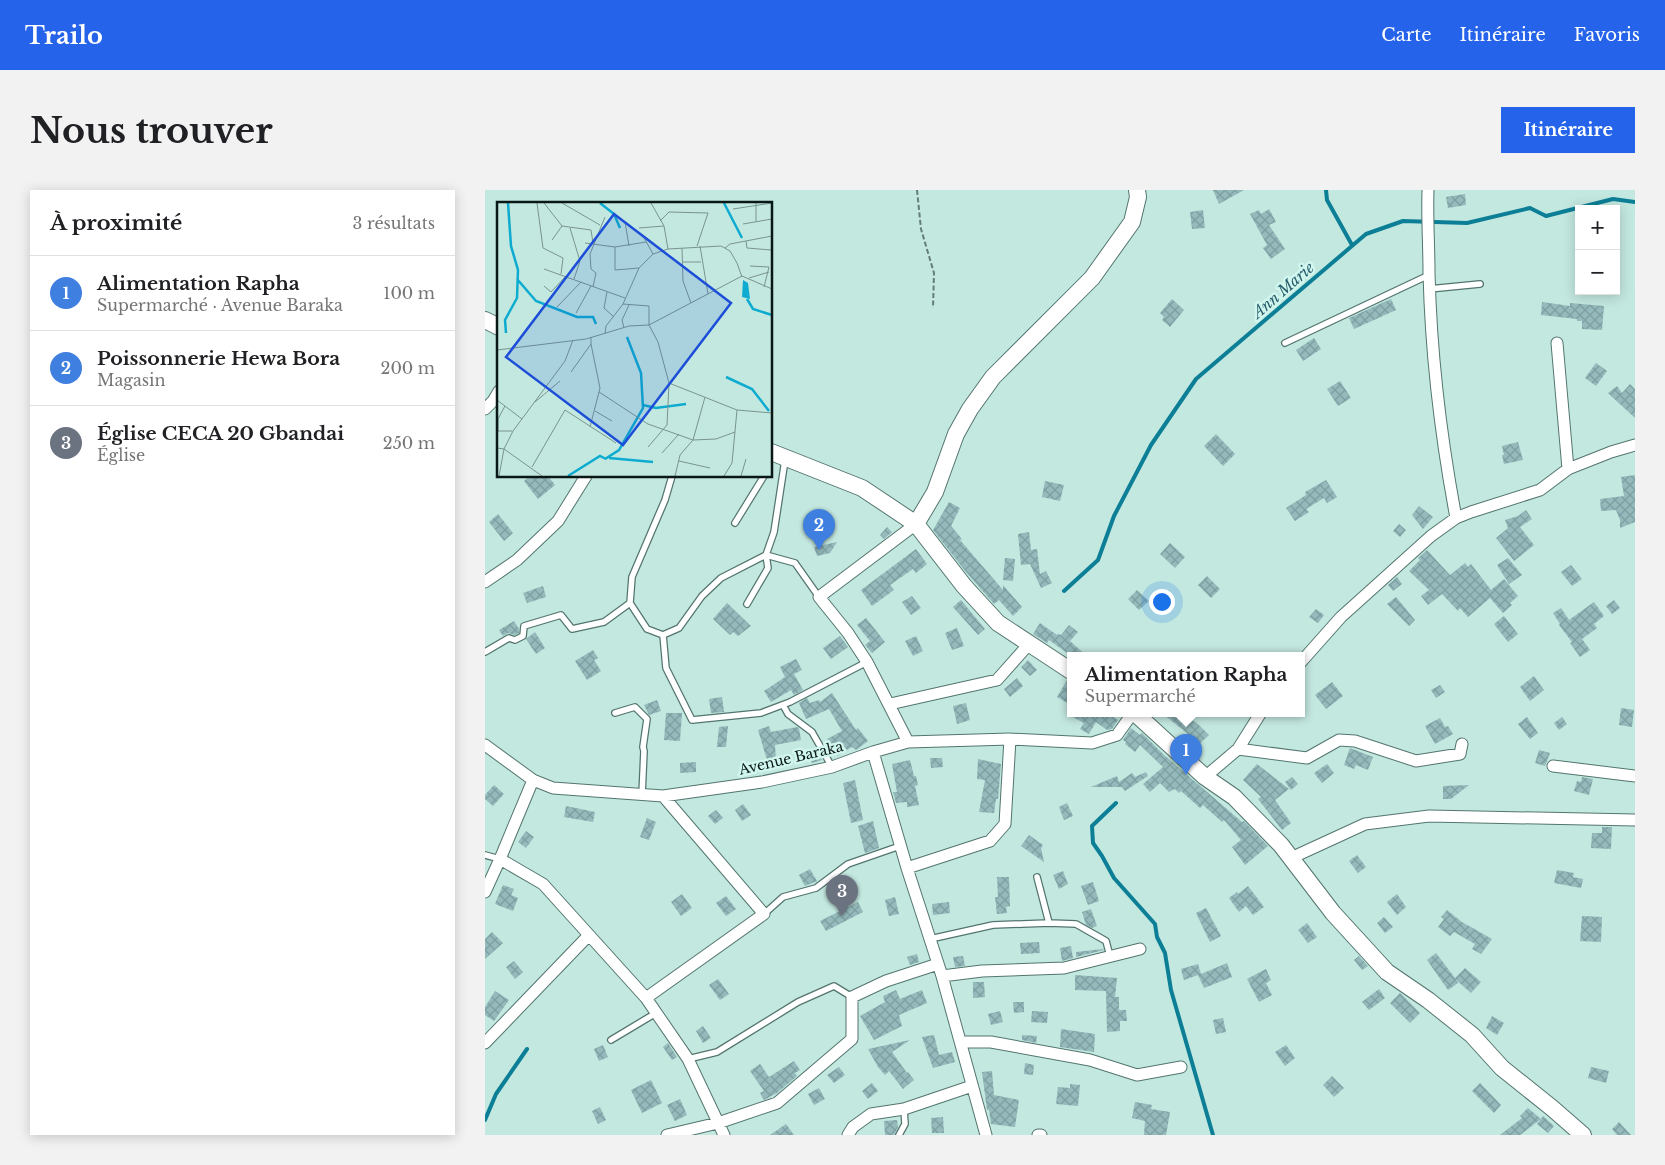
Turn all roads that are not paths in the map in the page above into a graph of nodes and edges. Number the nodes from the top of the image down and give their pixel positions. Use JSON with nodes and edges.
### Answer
{"nodes":[{"id":1,"x":1427,"y":190,"type":"edge"},
{"id":2,"x":1141,"y":192,"type":"edge"},
{"id":3,"x":1429,"y":275,"type":"junction"},
{"id":4,"x":1481,"y":284,"type":"dead end"},
{"id":5,"x":1429,"y":289,"type":"junction"},
{"id":6,"x":485,"y":320,"type":"edge"},
{"id":7,"x":497,"y":326,"type":"edge"},
{"id":8,"x":1285,"y":343,"type":"dead end"},
{"id":9,"x":1557,"y":343,"type":"dead end"},
{"id":10,"x":497,"y":394,"type":"edge"},
{"id":11,"x":485,"y":409,"type":"edge"},
{"id":12,"x":1635,"y":445,"type":"edge"},
{"id":13,"x":777,"y":456,"type":"edge"},
{"id":14,"x":1568,"y":469,"type":"junction"},
{"id":15,"x":585,"y":478,"type":"edge"},
{"id":16,"x":672,"y":478,"type":"edge"},
{"id":17,"x":763,"y":478,"type":"edge"},
{"id":18,"x":1456,"y":518,"type":"junction"},
{"id":19,"x":735,"y":523,"type":"dead end"},
{"id":20,"x":916,"y":524,"type":"junction"},
{"id":21,"x":765,"y":555,"type":"junction"},
{"id":22,"x":485,"y":582,"type":"edge"},
{"id":23,"x":819,"y":598,"type":"junction"},
{"id":24,"x":630,"y":603,"type":"junction"},
{"id":25,"x":747,"y":604,"type":"dead end"},
{"id":26,"x":663,"y":635,"type":"junction"},
{"id":27,"x":1029,"y":644,"type":"junction"},
{"id":28,"x":485,"y":652,"type":"edge"},
{"id":29,"x":1305,"y":658,"type":"edge"},
{"id":30,"x":867,"y":662,"type":"junction"},
{"id":31,"x":1067,"y":668,"type":"edge"},
{"id":32,"x":890,"y":704,"type":"junction"},
{"id":33,"x":783,"y":705,"type":"junction"},
{"id":34,"x":615,"y":712,"type":"dead end"},
{"id":35,"x":1132,"y":717,"type":"edge"},
{"id":36,"x":1137,"y":717,"type":"edge"},
{"id":37,"x":1258,"y":717,"type":"edge"},
{"id":38,"x":1010,"y":740,"type":"junction"},
{"id":39,"x":908,"y":742,"type":"junction"},
{"id":40,"x":1462,"y":744,"type":"dead end"},
{"id":41,"x":485,"y":745,"type":"edge"},
{"id":42,"x":1238,"y":748,"type":"junction"},
{"id":43,"x":873,"y":752,"type":"junction"},
{"id":44,"x":1553,"y":766,"type":"dead end"},
{"id":45,"x":832,"y":767,"type":"junction"},
{"id":46,"x":1635,"y":776,"type":"edge"},
{"id":47,"x":1205,"y":778,"type":"junction"},
{"id":48,"x":533,"y":780,"type":"junction"},
{"id":49,"x":642,"y":794,"type":"junction"},
{"id":50,"x":663,"y":796,"type":"junction"},
{"id":51,"x":1635,"y":820,"type":"edge"},
{"id":52,"x":900,"y":846,"type":"junction"},
{"id":53,"x":485,"y":854,"type":"edge"},
{"id":54,"x":1291,"y":858,"type":"junction"},
{"id":55,"x":501,"y":859,"type":"junction"},
{"id":56,"x":907,"y":868,"type":"junction"},
{"id":57,"x":1037,"y":877,"type":"dead end"},
{"id":58,"x":485,"y":892,"type":"edge"},
{"id":59,"x":764,"y":914,"type":"junction"},
{"id":60,"x":1049,"y":923,"type":"junction"},
{"id":61,"x":589,"y":935,"type":"junction"},
{"id":62,"x":930,"y":939,"type":"junction"},
{"id":63,"x":1140,"y":949,"type":"dead end"},
{"id":64,"x":1110,"y":956,"type":"junction"},
{"id":65,"x":938,"y":964,"type":"junction"},
{"id":66,"x":942,"y":976,"type":"junction"},
{"id":67,"x":852,"y":996,"type":"junction"},
{"id":68,"x":646,"y":998,"type":"junction"},
{"id":69,"x":657,"y":1014,"type":"junction"},
{"id":70,"x":611,"y":1040,"type":"dead end"},
{"id":71,"x":961,"y":1042,"type":"junction"},
{"id":72,"x":485,"y":1043,"type":"edge"},
{"id":73,"x":689,"y":1060,"type":"junction"},
{"id":74,"x":1181,"y":1067,"type":"dead end"},
{"id":75,"x":972,"y":1086,"type":"junction"},
{"id":76,"x":904,"y":1109,"type":"junction"},
{"id":77,"x":718,"y":1123,"type":"junction"},
{"id":78,"x":667,"y":1135,"type":"edge"},
{"id":79,"x":705,"y":1135,"type":"edge"},
{"id":80,"x":724,"y":1135,"type":"edge"},
{"id":81,"x":848,"y":1135,"type":"edge"},
{"id":82,"x":899,"y":1135,"type":"edge"},
{"id":83,"x":986,"y":1135,"type":"edge"},
{"id":84,"x":1583,"y":1135,"type":"edge"}],
"edges":[{"from":1,"to":3,"type":"street"},
{"from":2,"to":20,"type":"street"},
{"from":3,"to":5,"type":"street"},
{"from":3,"to":8,"type":"lane"},
{"from":4,"to":5,"type":"lane"},
{"from":5,"to":18,"type":"street"},
{"from":6,"to":7,"type":"street"},
{"from":9,"to":14,"type":"street"},
{"from":10,"to":11,"type":"street"},
{"from":12,"to":14,"type":"street"},
{"from":13,"to":20,"type":"street"},
{"from":13,"to":21,"type":"lane"},
{"from":14,"to":18,"type":"street"},
{"from":15,"to":22,"type":"street"},
{"from":16,"to":24,"type":"lane"},
{"from":17,"to":19,"type":"lane"},
{"from":18,"to":29,"type":"street"},
{"from":20,"to":23,"type":"street"},
{"from":20,"to":27,"type":"street"},
{"from":21,"to":23,"type":"lane"},
{"from":21,"to":25,"type":"lane"},
{"from":21,"to":26,"type":"lane"},
{"from":23,"to":30,"type":"street"},
{"from":24,"to":26,"type":"lane"},
{"from":24,"to":28,"type":"lane"},
{"from":26,"to":33,"type":"lane"},
{"from":27,"to":31,"type":"street"},
{"from":27,"to":32,"type":"street"},
{"from":30,"to":32,"type":"street"},
{"from":30,"to":33,"type":"lane"},
{"from":32,"to":39,"type":"street"},
{"from":33,"to":45,"type":"lane"},
{"from":34,"to":49,"type":"lane"},
{"from":35,"to":38,"type":"street","name":"Avenue Baraka"},
{"from":36,"to":47,"type":"street"},
{"from":37,"to":42,"type":"street"},
{"from":38,"to":39,"type":"street","name":"Avenue Baraka"},
{"from":38,"to":56,"type":"street"},
{"from":39,"to":43,"type":"street","name":"Avenue Baraka"},
{"from":40,"to":42,"type":"street"},
{"from":41,"to":48,"type":"street","name":"Avenue Baraka"},
{"from":42,"to":47,"type":"street"},
{"from":43,"to":45,"type":"street","name":"Avenue Baraka"},
{"from":43,"to":52,"type":"street"},
{"from":44,"to":46,"type":"street"},
{"from":45,"to":50,"type":"street","name":"Avenue Baraka"},
{"from":47,"to":54,"type":"street"},
{"from":48,"to":49,"type":"street","name":"Avenue Baraka"},
{"from":48,"to":55,"type":"street"},
{"from":49,"to":50,"type":"street","name":"Avenue Baraka"},
{"from":50,"to":59,"type":"street"},
{"from":51,"to":54,"type":"street"},
{"from":52,"to":56,"type":"street"},
{"from":52,"to":59,"type":"lane"},
{"from":53,"to":55,"type":"lane"},
{"from":54,"to":84,"type":"street"},
{"from":55,"to":58,"type":"street"},
{"from":55,"to":61,"type":"street"},
{"from":56,"to":62,"type":"street"},
{"from":57,"to":60,"type":"lane"},
{"from":59,"to":68,"type":"street"},
{"from":60,"to":62,"type":"lane"},
{"from":60,"to":64,"type":"lane"},
{"from":61,"to":68,"type":"street"},
{"from":61,"to":72,"type":"street"},
{"from":62,"to":65,"type":"street"},
{"from":63,"to":64,"type":"street"},
{"from":64,"to":66,"type":"street"},
{"from":65,"to":66,"type":"street"},
{"from":65,"to":67,"type":"street"},
{"from":66,"to":71,"type":"street"},
{"from":67,"to":73,"type":"lane"},
{"from":67,"to":77,"type":"street"},
{"from":68,"to":69,"type":"street"},
{"from":69,"to":70,"type":"lane"},
{"from":69,"to":73,"type":"street"},
{"from":71,"to":74,"type":"street"},
{"from":71,"to":75,"type":"street"},
{"from":73,"to":77,"type":"street"},
{"from":75,"to":76,"type":"street"},
{"from":75,"to":83,"type":"street"},
{"from":76,"to":81,"type":"street"},
{"from":76,"to":82,"type":"lane"},
{"from":77,"to":78,"type":"street"},
{"from":77,"to":79,"type":"street"},
{"from":77,"to":80,"type":"street"}]}
